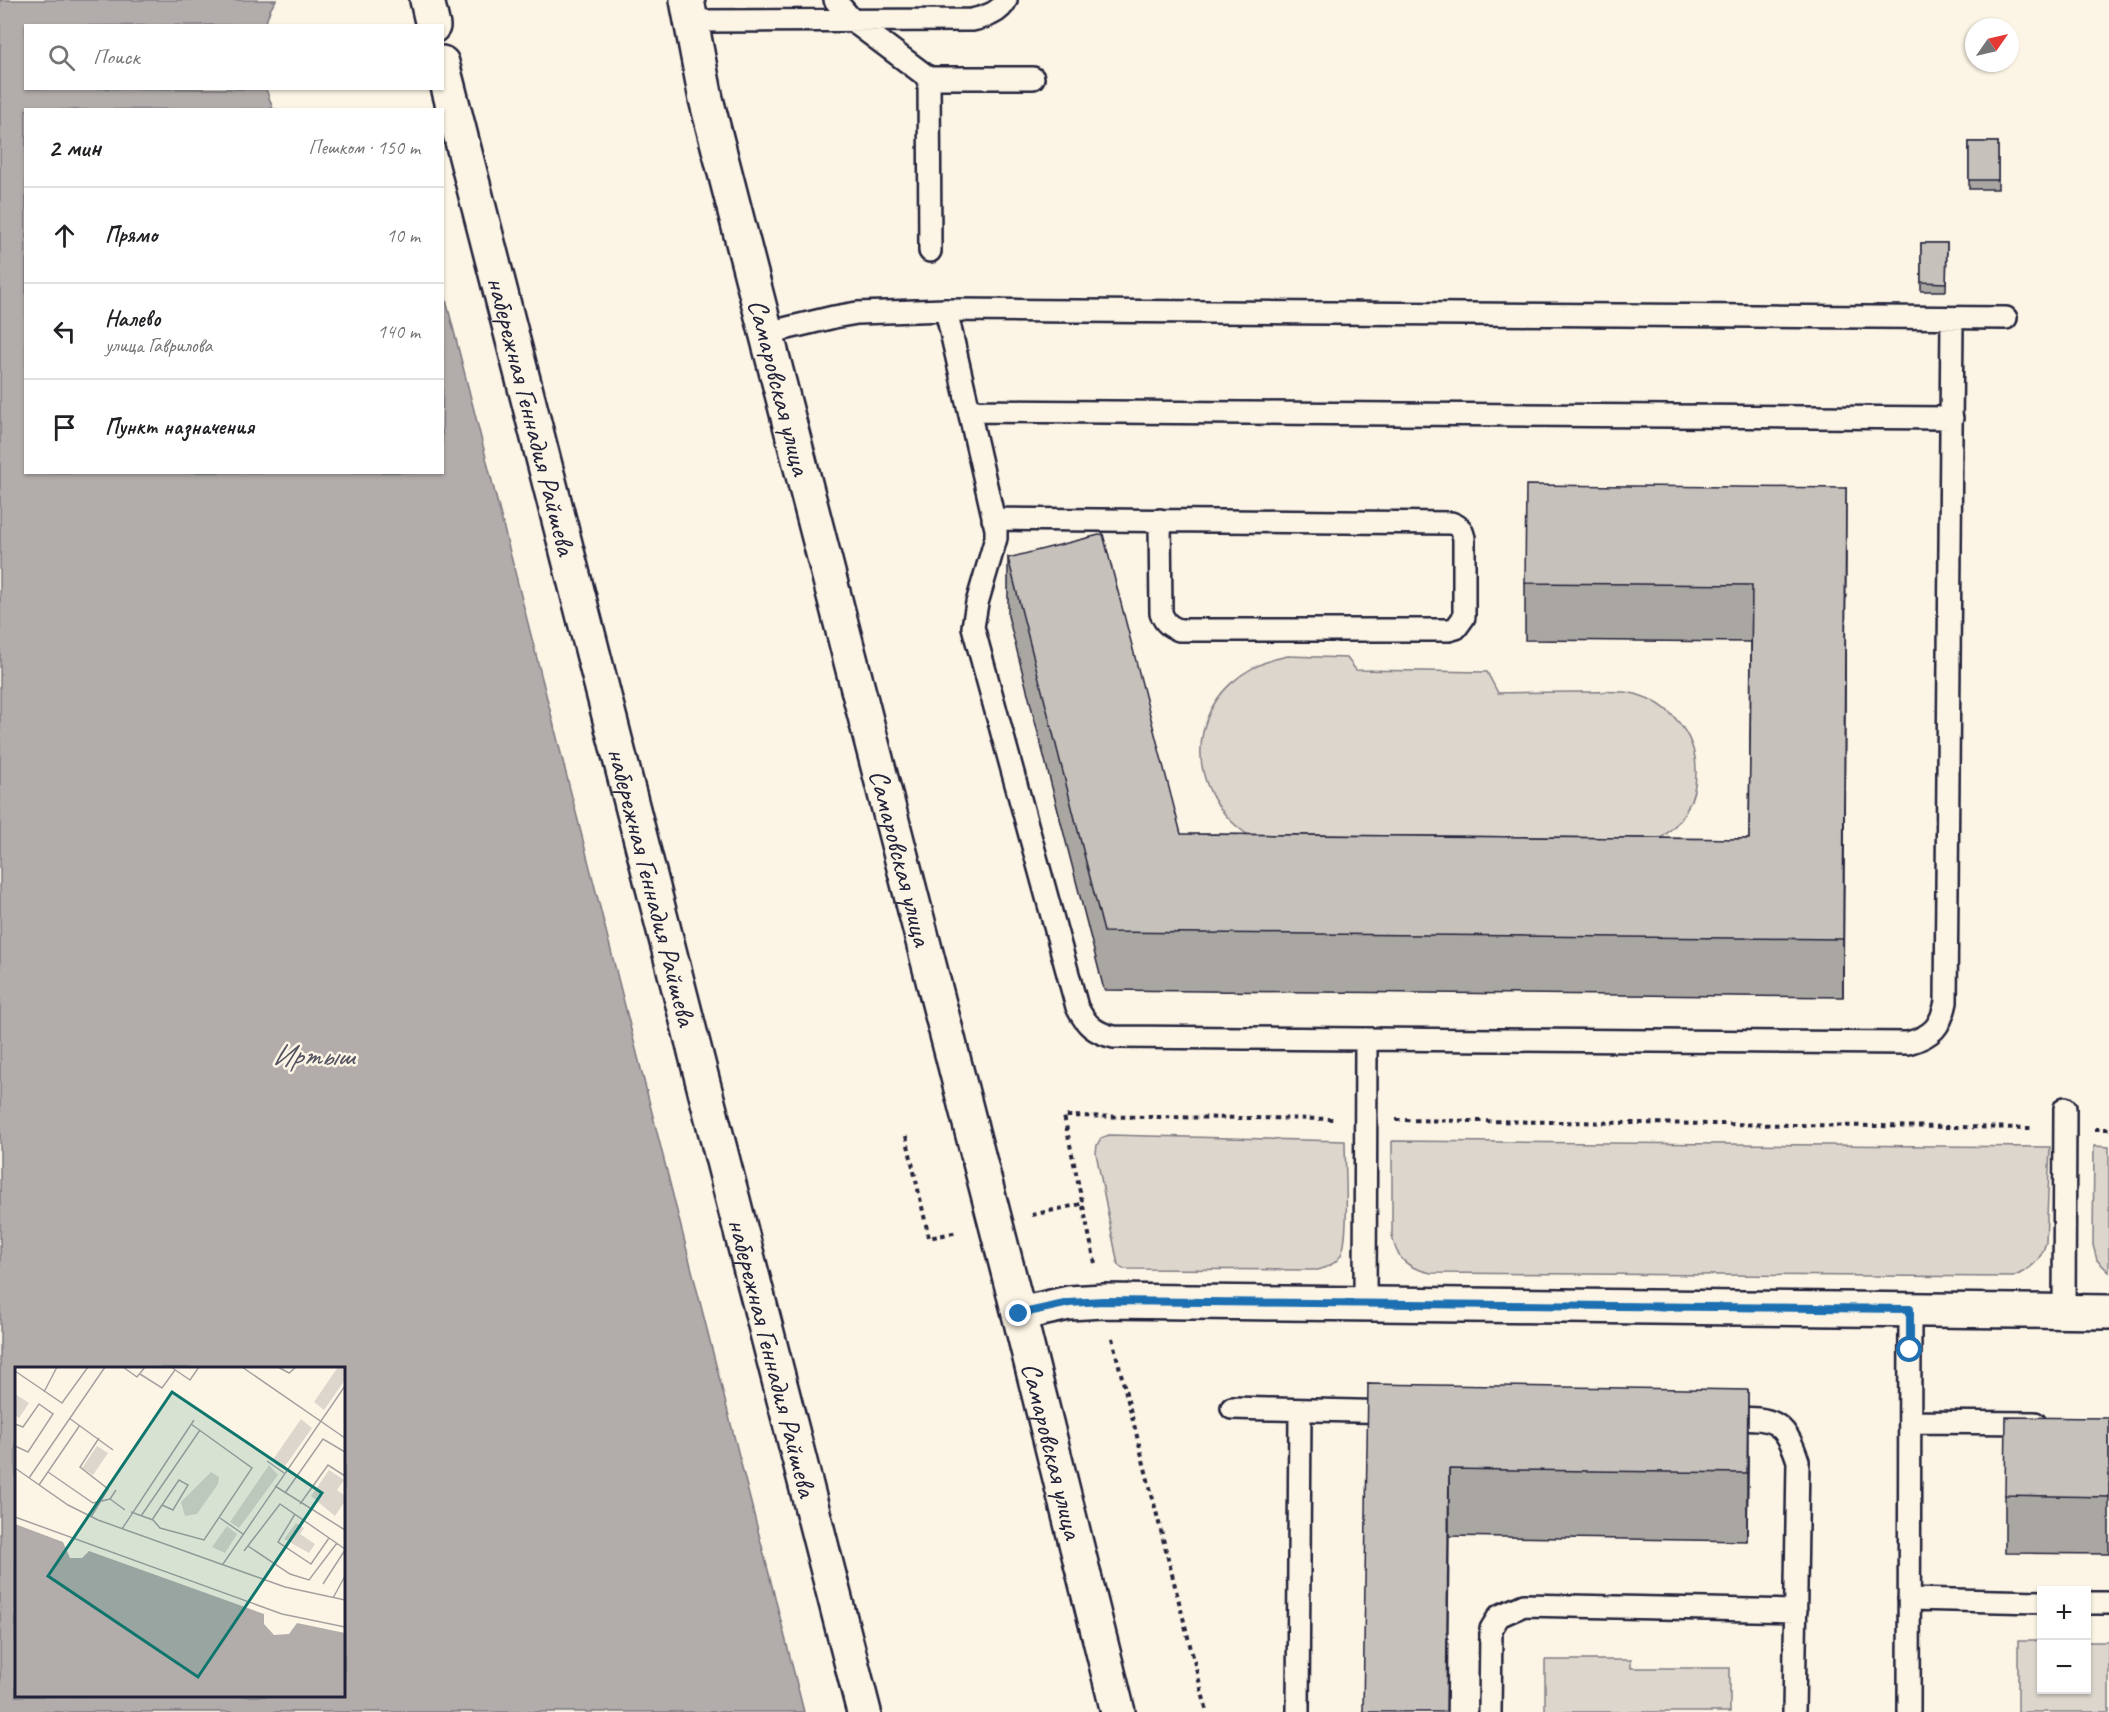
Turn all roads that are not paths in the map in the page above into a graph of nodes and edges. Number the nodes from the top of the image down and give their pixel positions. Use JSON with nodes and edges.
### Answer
{"nodes":[{"id":1,"x":427,"y":0,"type":"edge"},
{"id":2,"x":835,"y":0,"type":"edge"},
{"id":3,"x":1006,"y":0,"type":"edge"},
{"id":4,"x":689,"y":11,"type":"edge"},
{"id":5,"x":853,"y":21,"type":"junction"},
{"id":6,"x":433,"y":24,"type":"edge"},
{"id":7,"x":444,"y":71,"type":"edge"},
{"id":8,"x":929,"y":78,"type":"junction"},
{"id":9,"x":1033,"y":78,"type":"dead end"},
{"id":10,"x":930,"y":251,"type":"dead end"},
{"id":11,"x":946,"y":310,"type":"junction"},
{"id":12,"x":2006,"y":318,"type":"dead end"},
{"id":13,"x":1952,"y":319,"type":"junction"},
{"id":14,"x":767,"y":333,"type":"junction"},
{"id":15,"x":969,"y":411,"type":"junction"},
{"id":16,"x":1952,"y":418,"type":"junction"},
{"id":17,"x":993,"y":519,"type":"junction"},
{"id":18,"x":1160,"y":520,"type":"junction"},
{"id":19,"x":1366,"y":1039,"type":"junction"},
{"id":20,"x":2065,"y":1118,"type":"road end"},
{"id":21,"x":1365,"y":1305,"type":"junction"},
{"id":22,"x":1910,"y":1309,"type":"junction"},
{"id":23,"x":2064,"y":1311,"type":"junction"},
{"id":24,"x":2109,"y":1312,"type":"edge"},
{"id":25,"x":1019,"y":1314,"type":"junction"},
{"id":26,"x":1232,"y":1408,"type":"dead end"},
{"id":27,"x":1300,"y":1410,"type":"junction"},
{"id":28,"x":1419,"y":1412,"type":"edge"},
{"id":29,"x":1703,"y":1418,"type":"edge"},
{"id":30,"x":1910,"y":1422,"type":"junction"},
{"id":31,"x":2050,"y":1423,"type":"edge"},
{"id":32,"x":1909,"y":1599,"type":"junction"},
{"id":33,"x":2037,"y":1602,"type":"edge"},
{"id":34,"x":2091,"y":1603,"type":"edge"},
{"id":35,"x":2109,"y":1603,"type":"edge"},
{"id":36,"x":1796,"y":1611,"type":"junction"},
{"id":37,"x":864,"y":1712,"type":"edge"},
{"id":38,"x":1118,"y":1712,"type":"edge"},
{"id":39,"x":1298,"y":1712,"type":"edge"},
{"id":40,"x":1490,"y":1712,"type":"edge"},
{"id":41,"x":1794,"y":1712,"type":"edge"},
{"id":42,"x":1909,"y":1712,"type":"edge"}],
"edges":[{"from":1,"to":6,"type":"street"},
{"from":2,"to":5,"type":"lane"},
{"from":3,"to":5,"type":"lane"},
{"from":4,"to":5,"type":"lane"},
{"from":4,"to":14,"type":"street","name":"Самаровская улица"},
{"from":5,"to":8,"type":"lane"},
{"from":7,"to":37,"type":"street","name":"набережная Геннадия Райшева"},
{"from":8,"to":9,"type":"lane"},
{"from":8,"to":10,"type":"lane"},
{"from":11,"to":13,"type":"lane"},
{"from":11,"to":14,"type":"lane"},
{"from":11,"to":15,"type":"lane"},
{"from":12,"to":13,"type":"lane"},
{"from":13,"to":16,"type":"lane"},
{"from":14,"to":25,"type":"street","name":"Самаровская улица"},
{"from":15,"to":16,"type":"lane"},
{"from":15,"to":17,"type":"lane"},
{"from":16,"to":19,"type":"lane"},
{"from":17,"to":18,"type":"lane"},
{"from":17,"to":19,"type":"lane"},
{"from":18,"to":18,"type":"lane"},
{"from":19,"to":21,"type":"lane"},
{"from":20,"to":23,"type":"lane"},
{"from":21,"to":22,"type":"street"},
{"from":21,"to":25,"type":"street"},
{"from":22,"to":23,"type":"street"},
{"from":22,"to":30,"type":"lane"},
{"from":23,"to":24,"type":"street"},
{"from":25,"to":38,"type":"street","name":"Самаровская улица"},
{"from":26,"to":27,"type":"lane"},
{"from":27,"to":28,"type":"lane"},
{"from":27,"to":39,"type":"lane"},
{"from":29,"to":36,"type":"lane"},
{"from":30,"to":31,"type":"lane"},
{"from":30,"to":32,"type":"lane"},
{"from":32,"to":33,"type":"lane"},
{"from":32,"to":42,"type":"lane"},
{"from":34,"to":35,"type":"lane"},
{"from":36,"to":40,"type":"lane"},
{"from":36,"to":41,"type":"lane"}]}
